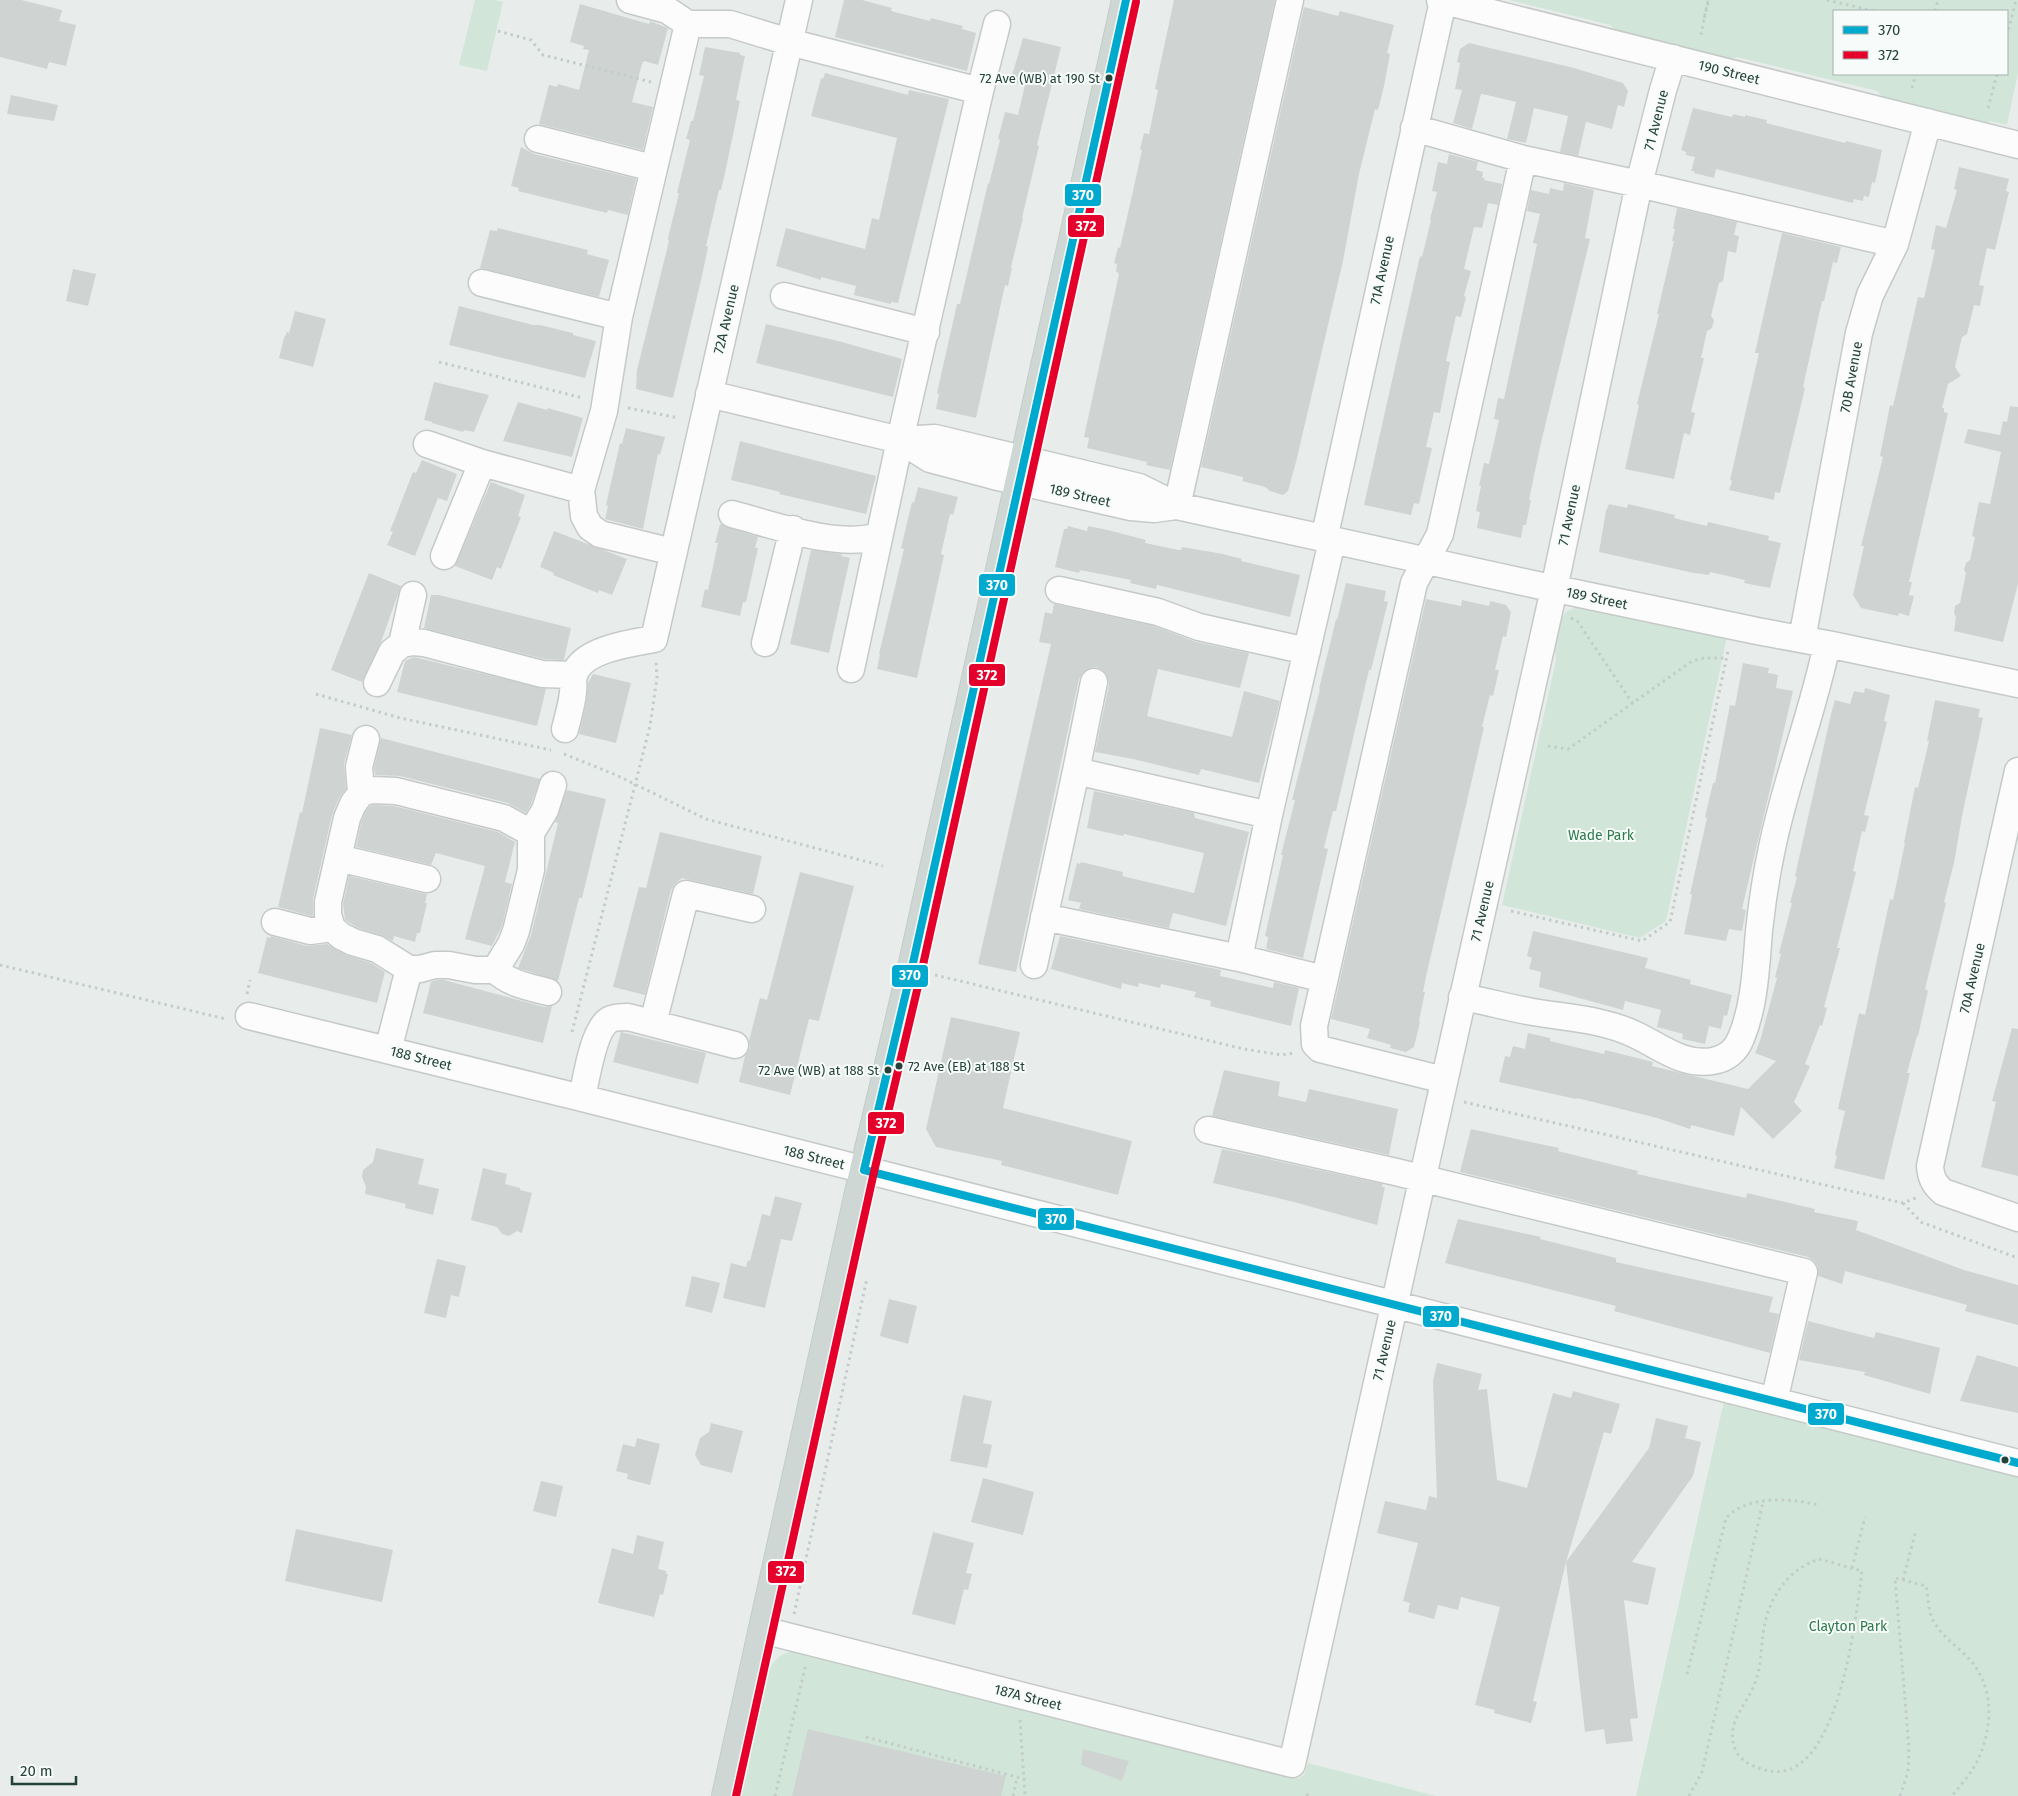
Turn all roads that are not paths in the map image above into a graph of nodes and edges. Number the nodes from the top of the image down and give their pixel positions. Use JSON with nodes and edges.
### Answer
{"nodes":[{"id":1,"x":630,"y":0,"type":"edge"},
{"id":2,"x":799,"y":0,"type":"edge"},
{"id":3,"x":1126,"y":0,"type":"edge"},
{"id":4,"x":1290,"y":0,"type":"edge"},
{"id":5,"x":1441,"y":0,"type":"edge"},
{"id":6,"x":688,"y":24,"type":"junction"},
{"id":7,"x":997,"y":24,"type":"dead end"},
{"id":8,"x":790,"y":42,"type":"junction"},
{"id":9,"x":1673,"y":58,"type":"junction"},
{"id":10,"x":980,"y":91,"type":"junction"},
{"id":11,"x":1928,"y":122,"type":"junction"},
{"id":12,"x":1414,"y":128,"type":"junction"},
{"id":13,"x":538,"y":139,"type":"dead end"},
{"id":14,"x":2018,"y":144,"type":"edge"},
{"id":15,"x":1523,"y":159,"type":"junction"},
{"id":16,"x":653,"y":168,"type":"junction"},
{"id":17,"x":1639,"y":184,"type":"junction"},
{"id":18,"x":1895,"y":244,"type":"junction"},
{"id":19,"x":482,"y":283,"type":"dead end"},
{"id":20,"x":784,"y":296,"type":"dead end"},
{"id":21,"x":619,"y":318,"type":"junction"},
{"id":22,"x":926,"y":332,"type":"junction"},
{"id":23,"x":709,"y":394,"type":"junction"},
{"id":24,"x":900,"y":440,"type":"junction"},
{"id":25,"x":427,"y":444,"type":"dead end"},
{"id":26,"x":482,"y":463,"type":"junction"},
{"id":27,"x":1021,"y":471,"type":"junction"},
{"id":28,"x":581,"y":490,"type":"junction"},
{"id":29,"x":1177,"y":506,"type":"junction"},
{"id":30,"x":732,"y":514,"type":"dead end"},
{"id":31,"x":793,"y":529,"type":"junction"},
{"id":32,"x":879,"y":536,"type":"junction"},
{"id":33,"x":1328,"y":540,"type":"junction"},
{"id":34,"x":673,"y":552,"type":"junction"},
{"id":35,"x":444,"y":556,"type":"dead end"},
{"id":36,"x":1426,"y":560,"type":"junction"},
{"id":37,"x":1554,"y":589,"type":"junction"},
{"id":38,"x":1059,"y":590,"type":"dead end"},
{"id":39,"x":413,"y":595,"type":"dead end"},
{"id":40,"x":1814,"y":642,"type":"junction"},
{"id":41,"x":765,"y":643,"type":"dead end"},
{"id":42,"x":402,"y":644,"type":"junction"},
{"id":43,"x":1307,"y":651,"type":"junction"},
{"id":44,"x":850,"y":669,"type":"dead end"},
{"id":45,"x":574,"y":675,"type":"junction"},
{"id":46,"x":1094,"y":682,"type":"dead end"},
{"id":47,"x":377,"y":683,"type":"dead end"},
{"id":48,"x":2018,"y":684,"type":"edge"},
{"id":49,"x":366,"y":740,"type":"dead end"},
{"id":50,"x":560,"y":744,"type":"road end"},
{"id":51,"x":1076,"y":771,"type":"junction"},
{"id":52,"x":2018,"y":771,"type":"edge"},
{"id":53,"x":553,"y":785,"type":"road end"},
{"id":54,"x":361,"y":793,"type":"junction"},
{"id":55,"x":1268,"y":816,"type":"junction"},
{"id":56,"x":531,"y":833,"type":"junction"},
{"id":57,"x":338,"y":858,"type":"junction"},
{"id":58,"x":427,"y":879,"type":"dead end"},
{"id":59,"x":752,"y":909,"type":"dead end"},
{"id":60,"x":1044,"y":917,"type":"junction"},
{"id":61,"x":275,"y":922,"type":"dead end"},
{"id":62,"x":332,"y":928,"type":"junction"},
{"id":63,"x":1239,"y":958,"type":"junction"},
{"id":64,"x":1034,"y":965,"type":"dead end"},
{"id":65,"x":409,"y":969,"type":"junction"},
{"id":66,"x":495,"y":970,"type":"junction"},
{"id":67,"x":1324,"y":980,"type":"junction"},
{"id":68,"x":548,"y":992,"type":"dead end"},
{"id":69,"x":1462,"y":996,"type":"junction"},
{"id":70,"x":249,"y":1016,"type":"road end"},
{"id":71,"x":653,"y":1023,"type":"junction"},
{"id":72,"x":735,"y":1045,"type":"dead end"},
{"id":73,"x":388,"y":1050,"type":"junction"},
{"id":74,"x":1444,"y":1080,"type":"junction"},
{"id":75,"x":582,"y":1098,"type":"junction"},
{"id":76,"x":1208,"y":1130,"type":"dead end"},
{"id":77,"x":864,"y":1170,"type":"junction"},
{"id":78,"x":1422,"y":1178,"type":"junction"},
{"id":79,"x":2018,"y":1218,"type":"edge"},
{"id":80,"x":1394,"y":1304,"type":"junction"},
{"id":81,"x":1774,"y":1400,"type":"junction"},
{"id":82,"x":2018,"y":1463,"type":"edge"},
{"id":83,"x":763,"y":1630,"type":"junction"},
{"id":84,"x":1292,"y":1764,"type":"joint"},
{"id":85,"x":726,"y":1796,"type":"edge"}],
"edges":[{"from":1,"to":6,"type":"street"},
{"from":2,"to":8,"type":"street","name":"72A Avenue"},
{"from":3,"to":27,"type":"main road"},
{"from":4,"to":29,"type":"street"},
{"from":5,"to":9,"type":"street","name":"190 Street"},
{"from":5,"to":12,"type":"street","name":"71A Avenue"},
{"from":6,"to":8,"type":"street"},
{"from":6,"to":16,"type":"street"},
{"from":7,"to":10,"type":"street"},
{"from":8,"to":10,"type":"street"},
{"from":8,"to":23,"type":"street","name":"72A Avenue"},
{"from":9,"to":11,"type":"street","name":"190 Street"},
{"from":9,"to":17,"type":"street","name":"71 Avenue"},
{"from":10,"to":22,"type":"street"},
{"from":11,"to":14,"type":"street","name":"190 Street"},
{"from":11,"to":18,"type":"street","name":"70B Avenue"},
{"from":12,"to":15,"type":"street"},
{"from":12,"to":33,"type":"street","name":"71A Avenue"},
{"from":13,"to":16,"type":"street"},
{"from":15,"to":17,"type":"street"},
{"from":15,"to":36,"type":"street"},
{"from":16,"to":21,"type":"street"},
{"from":17,"to":18,"type":"street"},
{"from":17,"to":37,"type":"street","name":"71 Avenue"},
{"from":18,"to":40,"type":"street","name":"70B Avenue"},
{"from":19,"to":21,"type":"street"},
{"from":20,"to":22,"type":"street"},
{"from":21,"to":28,"type":"street"},
{"from":22,"to":24,"type":"street"},
{"from":23,"to":24,"type":"street","name":"189 Street"},
{"from":23,"to":34,"type":"street","name":"72A Avenue"},
{"from":24,"to":27,"type":"street","name":"189 Street"},
{"from":24,"to":32,"type":"street"},
{"from":25,"to":26,"type":"street"},
{"from":26,"to":28,"type":"street"},
{"from":26,"to":35,"type":"street"},
{"from":27,"to":29,"type":"street","name":"189 Street"},
{"from":27,"to":77,"type":"main road"},
{"from":28,"to":34,"type":"street"},
{"from":29,"to":33,"type":"street","name":"189 Street"},
{"from":30,"to":31,"type":"street"},
{"from":31,"to":32,"type":"street"},
{"from":31,"to":41,"type":"street"},
{"from":32,"to":44,"type":"street"},
{"from":33,"to":36,"type":"street","name":"189 Street"},
{"from":33,"to":43,"type":"street","name":"71A Avenue"},
{"from":34,"to":45,"type":"street","name":"72A Avenue"},
{"from":36,"to":37,"type":"street","name":"189 Street"},
{"from":36,"to":67,"type":"street"},
{"from":37,"to":40,"type":"street","name":"189 Street"},
{"from":37,"to":69,"type":"street","name":"71 Avenue"},
{"from":38,"to":43,"type":"street"},
{"from":39,"to":42,"type":"street"},
{"from":40,"to":48,"type":"street","name":"189 Street"},
{"from":40,"to":69,"type":"street","name":"70B Avenue"},
{"from":42,"to":45,"type":"street"},
{"from":42,"to":47,"type":"street"},
{"from":43,"to":55,"type":"street","name":"71A Avenue"},
{"from":45,"to":50,"type":"street"},
{"from":46,"to":51,"type":"street"},
{"from":49,"to":54,"type":"street"},
{"from":51,"to":55,"type":"street"},
{"from":51,"to":60,"type":"street"},
{"from":52,"to":79,"type":"street","name":"70A Avenue"},
{"from":53,"to":56,"type":"street"},
{"from":54,"to":56,"type":"street"},
{"from":54,"to":57,"type":"street"},
{"from":55,"to":63,"type":"street","name":"71A Avenue"},
{"from":56,"to":66,"type":"street"},
{"from":57,"to":58,"type":"street"},
{"from":57,"to":62,"type":"street"},
{"from":59,"to":71,"type":"street"},
{"from":60,"to":63,"type":"street"},
{"from":60,"to":64,"type":"street"},
{"from":61,"to":62,"type":"street"},
{"from":62,"to":65,"type":"street"},
{"from":63,"to":67,"type":"street"},
{"from":65,"to":66,"type":"street"},
{"from":65,"to":73,"type":"street"},
{"from":66,"to":68,"type":"street"},
{"from":67,"to":74,"type":"street"},
{"from":69,"to":74,"type":"street","name":"71 Avenue"},
{"from":70,"to":73,"type":"street","name":"188 Street"},
{"from":71,"to":72,"type":"street"},
{"from":71,"to":75,"type":"street"},
{"from":73,"to":75,"type":"street","name":"188 Street"},
{"from":74,"to":78,"type":"street","name":"71 Avenue"},
{"from":75,"to":77,"type":"street","name":"188 Street"},
{"from":76,"to":78,"type":"street"},
{"from":77,"to":80,"type":"street","name":"188 Street"},
{"from":77,"to":83,"type":"main road"},
{"from":78,"to":80,"type":"street","name":"71 Avenue"},
{"from":78,"to":81,"type":"street"},
{"from":80,"to":81,"type":"street","name":"188 Street"},
{"from":80,"to":84,"type":"street","name":"71 Avenue"},
{"from":81,"to":82,"type":"street","name":"188 Street"},
{"from":83,"to":84,"type":"street","name":"187A Street"},
{"from":83,"to":85,"type":"main road"}]}
